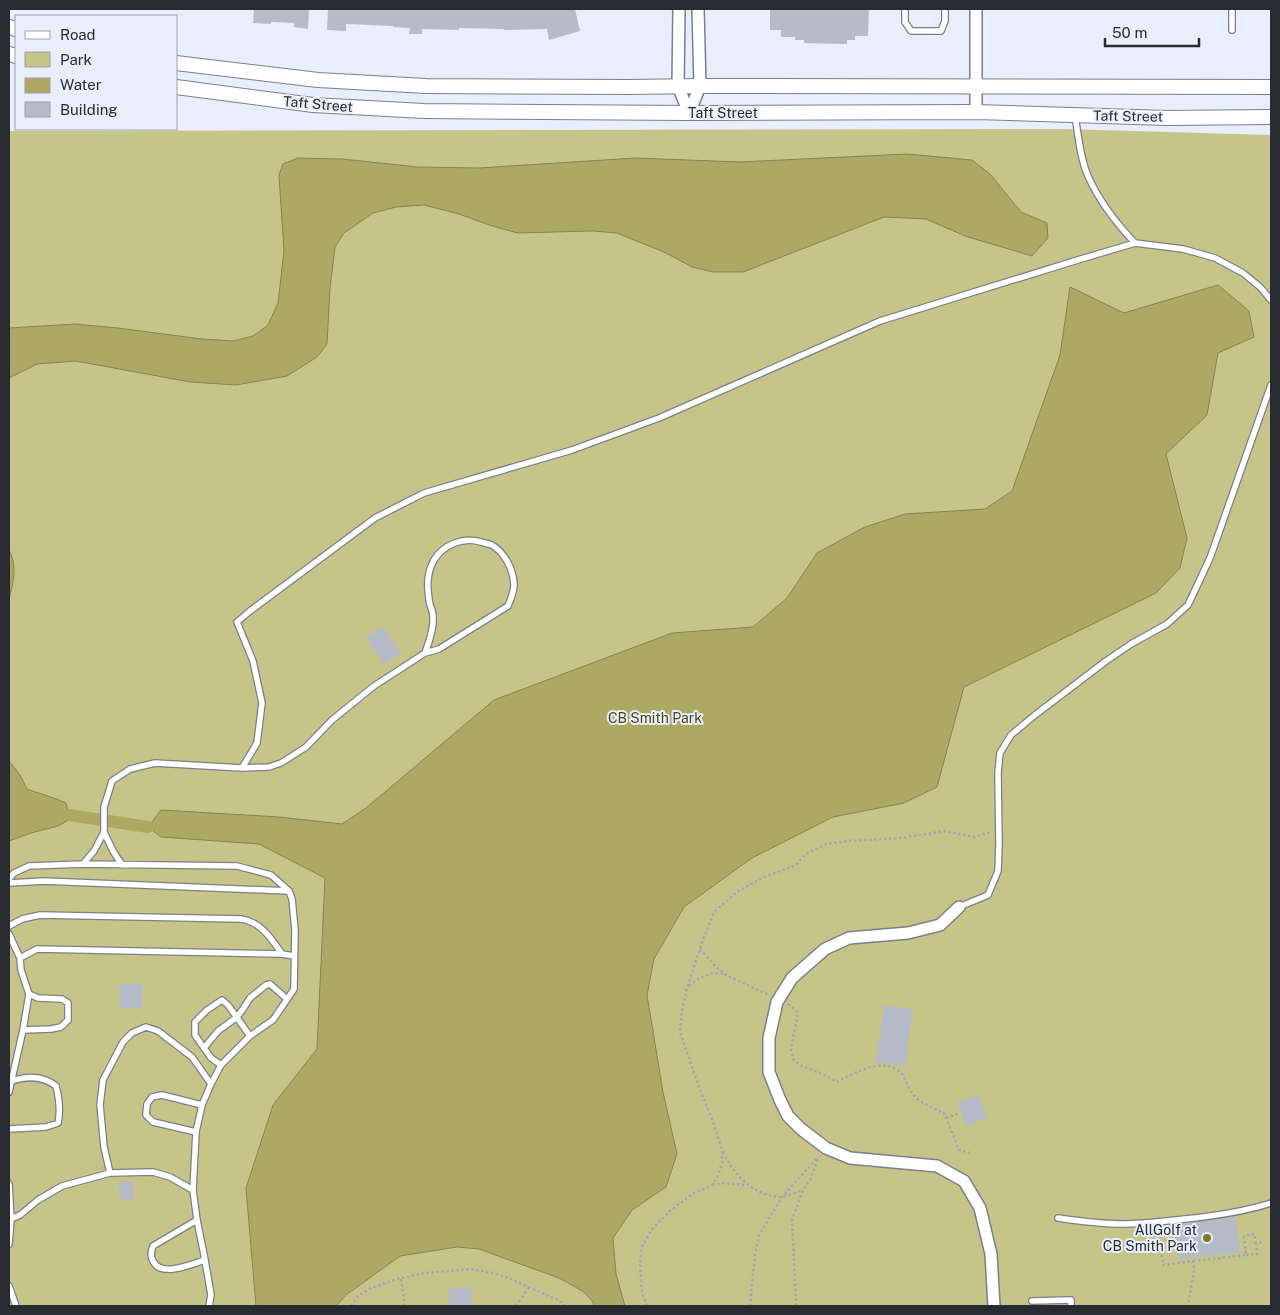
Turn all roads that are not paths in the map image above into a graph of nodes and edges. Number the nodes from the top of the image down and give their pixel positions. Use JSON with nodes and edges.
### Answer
{"nodes":[{"id":1,"x":679,"y":9,"type":"edge"},
{"id":2,"x":698,"y":9,"type":"edge"},
{"id":3,"x":905,"y":9,"type":"edge"},
{"id":4,"x":945,"y":9,"type":"edge"},
{"id":5,"x":976,"y":9,"type":"edge"},
{"id":6,"x":1232,"y":9,"type":"edge"},
{"id":7,"x":1232,"y":30,"type":"dead end"},
{"id":8,"x":178,"y":63,"type":"edge"},
{"id":9,"x":678,"y":86,"type":"junction"},
{"id":10,"x":700,"y":86,"type":"junction"},
{"id":11,"x":178,"y":87,"type":"edge"},
{"id":12,"x":976,"y":87,"type":"junction"},
{"id":13,"x":1271,"y":87,"type":"edge"},
{"id":14,"x":976,"y":112,"type":"junction"},
{"id":15,"x":689,"y":113,"type":"junction"},
{"id":16,"x":1075,"y":115,"type":"junction"},
{"id":17,"x":1271,"y":117,"type":"edge"},
{"id":18,"x":1135,"y":243,"type":"junction"},
{"id":19,"x":1271,"y":300,"type":"edge"},
{"id":20,"x":1271,"y":385,"type":"edge"},
{"id":21,"x":425,"y":653,"type":"junction"},
{"id":22,"x":242,"y":768,"type":"junction"},
{"id":23,"x":104,"y":831,"type":"junction"},
{"id":24,"x":84,"y":864,"type":"junction"},
{"id":25,"x":122,"y":865,"type":"junction"},
{"id":26,"x":9,"y":878,"type":"edge"},
{"id":27,"x":9,"y":883,"type":"edge"},
{"id":28,"x":289,"y":891,"type":"junction"},
{"id":29,"x":959,"y":907,"type":"joint"},
{"id":30,"x":9,"y":926,"type":"edge"},
{"id":31,"x":9,"y":934,"type":"edge"},
{"id":32,"x":282,"y":954,"type":"junction"},
{"id":33,"x":294,"y":956,"type":"junction"},
{"id":34,"x":20,"y":958,"type":"junction"},
{"id":35,"x":28,"y":994,"type":"junction"},
{"id":36,"x":287,"y":999,"type":"junction"},
{"id":37,"x":237,"y":1017,"type":"junction"},
{"id":38,"x":23,"y":1030,"type":"junction"},
{"id":39,"x":250,"y":1036,"type":"junction"},
{"id":40,"x":204,"y":1048,"type":"junction"},
{"id":41,"x":221,"y":1065,"type":"junction"},
{"id":42,"x":12,"y":1080,"type":"junction"},
{"id":43,"x":211,"y":1084,"type":"junction"},
{"id":44,"x":9,"y":1092,"type":"edge"},
{"id":45,"x":202,"y":1105,"type":"junction"},
{"id":46,"x":9,"y":1129,"type":"edge"},
{"id":47,"x":196,"y":1132,"type":"junction"},
{"id":48,"x":110,"y":1173,"type":"junction"},
{"id":49,"x":9,"y":1184,"type":"edge"},
{"id":50,"x":194,"y":1190,"type":"junction"},
{"id":51,"x":1271,"y":1202,"type":"edge"},
{"id":52,"x":1058,"y":1218,"type":"dead end"},
{"id":53,"x":11,"y":1219,"type":"junction"},
{"id":54,"x":197,"y":1220,"type":"junction"},
{"id":55,"x":9,"y":1244,"type":"edge"},
{"id":56,"x":206,"y":1260,"type":"junction"},
{"id":57,"x":9,"y":1286,"type":"edge"},
{"id":58,"x":1032,"y":1301,"type":"dead end"},
{"id":59,"x":16,"y":1306,"type":"edge"},
{"id":60,"x":209,"y":1306,"type":"edge"},
{"id":61,"x":994,"y":1306,"type":"edge"},
{"id":62,"x":1071,"y":1306,"type":"edge"}],
"edges":[{"from":1,"to":9,"type":"street"},
{"from":2,"to":10,"type":"street"},
{"from":3,"to":4,"type":"lane"},
{"from":5,"to":12,"type":"street"},
{"from":6,"to":7,"type":"lane"},
{"from":8,"to":9,"type":"street","name":"Taft Street"},
{"from":9,"to":10,"type":"street","name":"Taft Street"},
{"from":9,"to":15,"type":"street"},
{"from":10,"to":12,"type":"street","name":"Taft Street"},
{"from":10,"to":15,"type":"street"},
{"from":11,"to":15,"type":"street","name":"Taft Street"},
{"from":12,"to":13,"type":"street","name":"Taft Street"},
{"from":12,"to":14,"type":"street"},
{"from":14,"to":15,"type":"street","name":"Taft Street"},
{"from":14,"to":16,"type":"street","name":"Taft Street"},
{"from":16,"to":17,"type":"street","name":"Taft Street"},
{"from":16,"to":18,"type":"lane"},
{"from":18,"to":19,"type":"lane"},
{"from":18,"to":22,"type":"lane"},
{"from":20,"to":29,"type":"lane"},
{"from":21,"to":21,"type":"lane"},
{"from":21,"to":22,"type":"lane"},
{"from":22,"to":23,"type":"lane"},
{"from":23,"to":24,"type":"lane"},
{"from":23,"to":25,"type":"lane"},
{"from":24,"to":25,"type":"lane"},
{"from":24,"to":26,"type":"lane"},
{"from":25,"to":28,"type":"lane"},
{"from":27,"to":28,"type":"lane"},
{"from":28,"to":33,"type":"lane"},
{"from":29,"to":61,"type":"street"},
{"from":30,"to":32,"type":"lane"},
{"from":31,"to":34,"type":"lane"},
{"from":32,"to":33,"type":"lane"},
{"from":32,"to":34,"type":"lane"},
{"from":33,"to":36,"type":"lane"},
{"from":34,"to":35,"type":"lane"},
{"from":35,"to":38,"type":"lane"},
{"from":35,"to":38,"type":"lane"},
{"from":36,"to":37,"type":"lane"},
{"from":36,"to":39,"type":"lane"},
{"from":37,"to":39,"type":"lane"},
{"from":37,"to":40,"type":"lane"},
{"from":37,"to":40,"type":"lane"},
{"from":38,"to":42,"type":"lane"},
{"from":39,"to":41,"type":"lane"},
{"from":40,"to":41,"type":"lane"},
{"from":41,"to":43,"type":"lane"},
{"from":42,"to":44,"type":"lane"},
{"from":42,"to":46,"type":"lane"},
{"from":43,"to":45,"type":"lane"},
{"from":43,"to":48,"type":"lane"},
{"from":45,"to":47,"type":"lane"},
{"from":45,"to":47,"type":"lane"},
{"from":47,"to":50,"type":"lane"},
{"from":48,"to":50,"type":"lane"},
{"from":48,"to":53,"type":"lane"},
{"from":49,"to":53,"type":"lane"},
{"from":50,"to":54,"type":"lane"},
{"from":51,"to":52,"type":"lane"},
{"from":53,"to":55,"type":"lane"},
{"from":54,"to":56,"type":"lane"},
{"from":54,"to":56,"type":"lane"},
{"from":56,"to":60,"type":"lane"},
{"from":57,"to":59,"type":"lane"},
{"from":58,"to":62,"type":"lane"}]}
